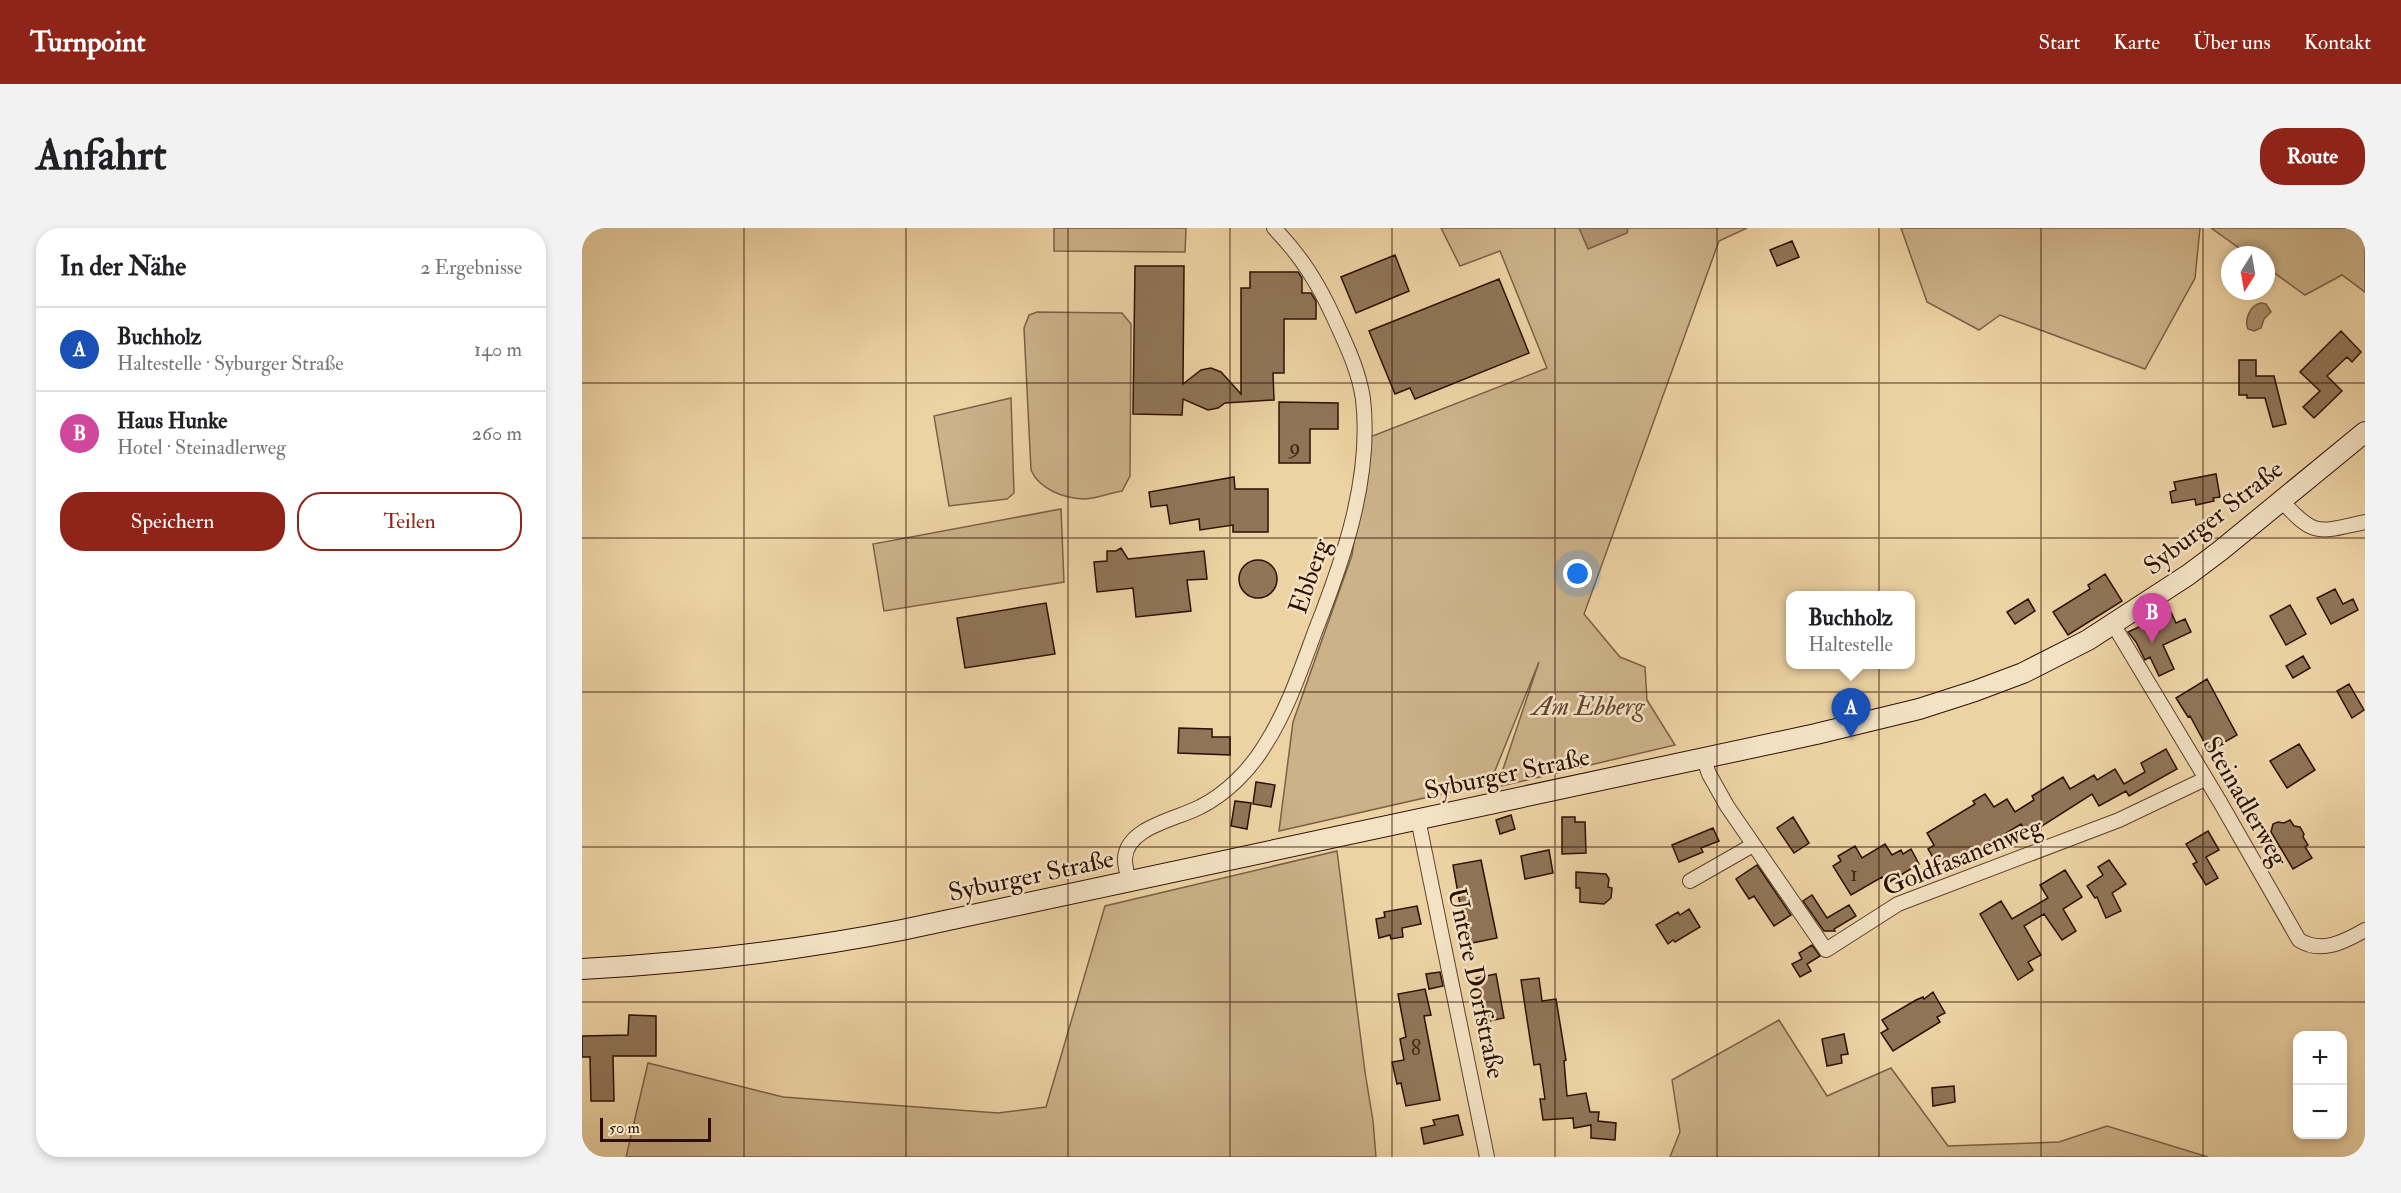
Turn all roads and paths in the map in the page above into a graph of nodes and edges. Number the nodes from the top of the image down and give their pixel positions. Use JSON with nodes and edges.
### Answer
{"nodes":[{"id":1,"x":1274,"y":228,"type":"edge"},
{"id":2,"x":2365,"y":432,"type":"edge"},
{"id":3,"x":2281,"y":500,"type":"junction"},
{"id":4,"x":2365,"y":522,"type":"edge"},
{"id":5,"x":2113,"y":624,"type":"junction"},
{"id":6,"x":1704,"y":759,"type":"junction"},
{"id":7,"x":2205,"y":778,"type":"junction"},
{"id":8,"x":1418,"y":819,"type":"junction"},
{"id":9,"x":1753,"y":845,"type":"junction"},
{"id":10,"x":1129,"y":881,"type":"junction"},
{"id":11,"x":1690,"y":881,"type":"dead end"},
{"id":12,"x":2365,"y":930,"type":"edge"},
{"id":13,"x":582,"y":969,"type":"edge"},
{"id":14,"x":1487,"y":1157,"type":"edge"}],
"edges":[{"from":1,"to":10,"type":"street","name":"Ebberg"},
{"from":2,"to":3,"type":"street","name":"Syburger Straße"},
{"from":3,"to":4,"type":"street"},
{"from":3,"to":5,"type":"street","name":"Syburger Straße"},
{"from":5,"to":6,"type":"street","name":"Syburger Straße"},
{"from":5,"to":7,"type":"street","name":"Steinadlerweg"},
{"from":6,"to":8,"type":"street","name":"Syburger Straße"},
{"from":6,"to":9,"type":"street","name":"Goldfasanenweg"},
{"from":7,"to":9,"type":"street","name":"Goldfasanenweg"},
{"from":7,"to":12,"type":"street","name":"Steinadlerweg"},
{"from":8,"to":10,"type":"street","name":"Syburger Straße"},
{"from":8,"to":14,"type":"street","name":"Untere Dorfstraße"},
{"from":9,"to":11,"type":"street"},
{"from":10,"to":13,"type":"street","name":"Syburger Straße"}]}
